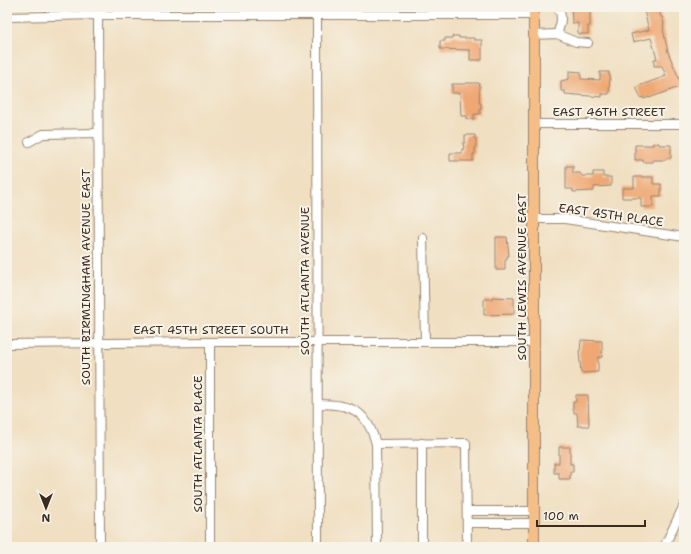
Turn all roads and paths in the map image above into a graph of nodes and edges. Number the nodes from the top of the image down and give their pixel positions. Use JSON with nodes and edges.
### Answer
{"nodes":[{"id":1,"x":557,"y":7,"type":"edge"},
{"id":2,"x":98,"y":11,"type":"edge"},
{"id":3,"x":534,"y":11,"type":"edge"},
{"id":4,"x":317,"y":16,"type":"junction"},
{"id":5,"x":7,"y":17,"type":"edge"},
{"id":6,"x":557,"y":34,"type":"junction"},
{"id":7,"x":534,"y":35,"type":"junction"},
{"id":8,"x":588,"y":43,"type":"dead end"},
{"id":9,"x":534,"y":124,"type":"junction"},
{"id":10,"x":684,"y":124,"type":"edge"},
{"id":11,"x":98,"y":133,"type":"junction"},
{"id":12,"x":29,"y":142,"type":"dead end"},
{"id":13,"x":534,"y":219,"type":"junction"},
{"id":14,"x":684,"y":236,"type":"edge"},
{"id":15,"x":423,"y":238,"type":"dead end"},
{"id":16,"x":210,"y":342,"type":"junction"},
{"id":17,"x":316,"y":342,"type":"junction"},
{"id":18,"x":425,"y":342,"type":"junction"},
{"id":19,"x":535,"y":342,"type":"junction"},
{"id":20,"x":98,"y":343,"type":"junction"},
{"id":21,"x":7,"y":344,"type":"edge"},
{"id":22,"x":318,"y":404,"type":"junction"},
{"id":23,"x":376,"y":444,"type":"junction"},
{"id":24,"x":422,"y":444,"type":"junction"},
{"id":25,"x":684,"y":504,"type":"edge"},
{"id":26,"x":467,"y":511,"type":"junction"},
{"id":27,"x":499,"y":511,"type":"junction"},
{"id":28,"x":534,"y":511,"type":"junction"},
{"id":29,"x":467,"y":523,"type":"junction"},
{"id":30,"x":499,"y":523,"type":"junction"},
{"id":31,"x":534,"y":523,"type":"junction"},
{"id":32,"x":100,"y":547,"type":"edge"},
{"id":33,"x":210,"y":547,"type":"edge"},
{"id":34,"x":318,"y":547,"type":"edge"},
{"id":35,"x":377,"y":547,"type":"edge"},
{"id":36,"x":422,"y":547,"type":"edge"},
{"id":37,"x":467,"y":547,"type":"edge"},
{"id":38,"x":534,"y":547,"type":"edge"},
{"id":39,"x":664,"y":547,"type":"edge"}],
"edges":[{"from":1,"to":6,"type":"street"},
{"from":2,"to":4,"type":"street"},
{"from":2,"to":5,"type":"street"},
{"from":2,"to":11,"type":"street","name":"SOUTH BIRMINGHAM AVENUE EAST"},
{"from":3,"to":4,"type":"street"},
{"from":3,"to":7,"type":"main road","name":"SOUTH LEWIS AVENUE EAST"},
{"from":4,"to":17,"type":"street","name":"SOUTH ATLANTA AVENUE"},
{"from":6,"to":7,"type":"street"},
{"from":6,"to":8,"type":"street"},
{"from":7,"to":9,"type":"main road","name":"SOUTH LEWIS AVENUE EAST"},
{"from":9,"to":10,"type":"street","name":"EAST 46TH STREET"},
{"from":9,"to":13,"type":"main road","name":"SOUTH LEWIS AVENUE EAST"},
{"from":11,"to":12,"type":"street"},
{"from":11,"to":20,"type":"street","name":"SOUTH BIRMINGHAM AVENUE EAST"},
{"from":13,"to":14,"type":"street","name":"EAST 45TH PLACE"},
{"from":13,"to":19,"type":"main road","name":"SOUTH LEWIS AVENUE EAST"},
{"from":15,"to":18,"type":"street"},
{"from":16,"to":17,"type":"street","name":"EAST 45TH STREET SOUTH"},
{"from":16,"to":20,"type":"street","name":"EAST 45TH STREET SOUTH"},
{"from":16,"to":33,"type":"street","name":"SOUTH ATLANTA PLACE"},
{"from":17,"to":18,"type":"street","name":"EAST 45TH STREET SOUTH"},
{"from":17,"to":22,"type":"street","name":"SOUTH ATLANTA AVENUE"},
{"from":18,"to":19,"type":"street","name":"EAST 45TH STREET SOUTH"},
{"from":19,"to":28,"type":"main road","name":"SOUTH LEWIS AVENUE EAST"},
{"from":20,"to":21,"type":"street","name":"EAST 45TH STREET SOUTH"},
{"from":20,"to":32,"type":"street","name":"SOUTH BIRMINGHAM AVENUE EAST"},
{"from":22,"to":23,"type":"street"},
{"from":22,"to":34,"type":"street","name":"SOUTH ATLANTA AVENUE"},
{"from":23,"to":24,"type":"street"},
{"from":23,"to":35,"type":"street"},
{"from":24,"to":26,"type":"street"},
{"from":24,"to":36,"type":"street"},
{"from":25,"to":39,"type":"street"},
{"from":26,"to":27,"type":"street"},
{"from":26,"to":29,"type":"street"},
{"from":27,"to":28,"type":"street"},
{"from":27,"to":30,"type":"street"},
{"from":28,"to":31,"type":"main road","name":"SOUTH LEWIS AVENUE EAST"},
{"from":29,"to":30,"type":"street"},
{"from":29,"to":37,"type":"street"},
{"from":30,"to":31,"type":"street"},
{"from":31,"to":38,"type":"main road","name":"SOUTH LEWIS AVENUE EAST"}]}
